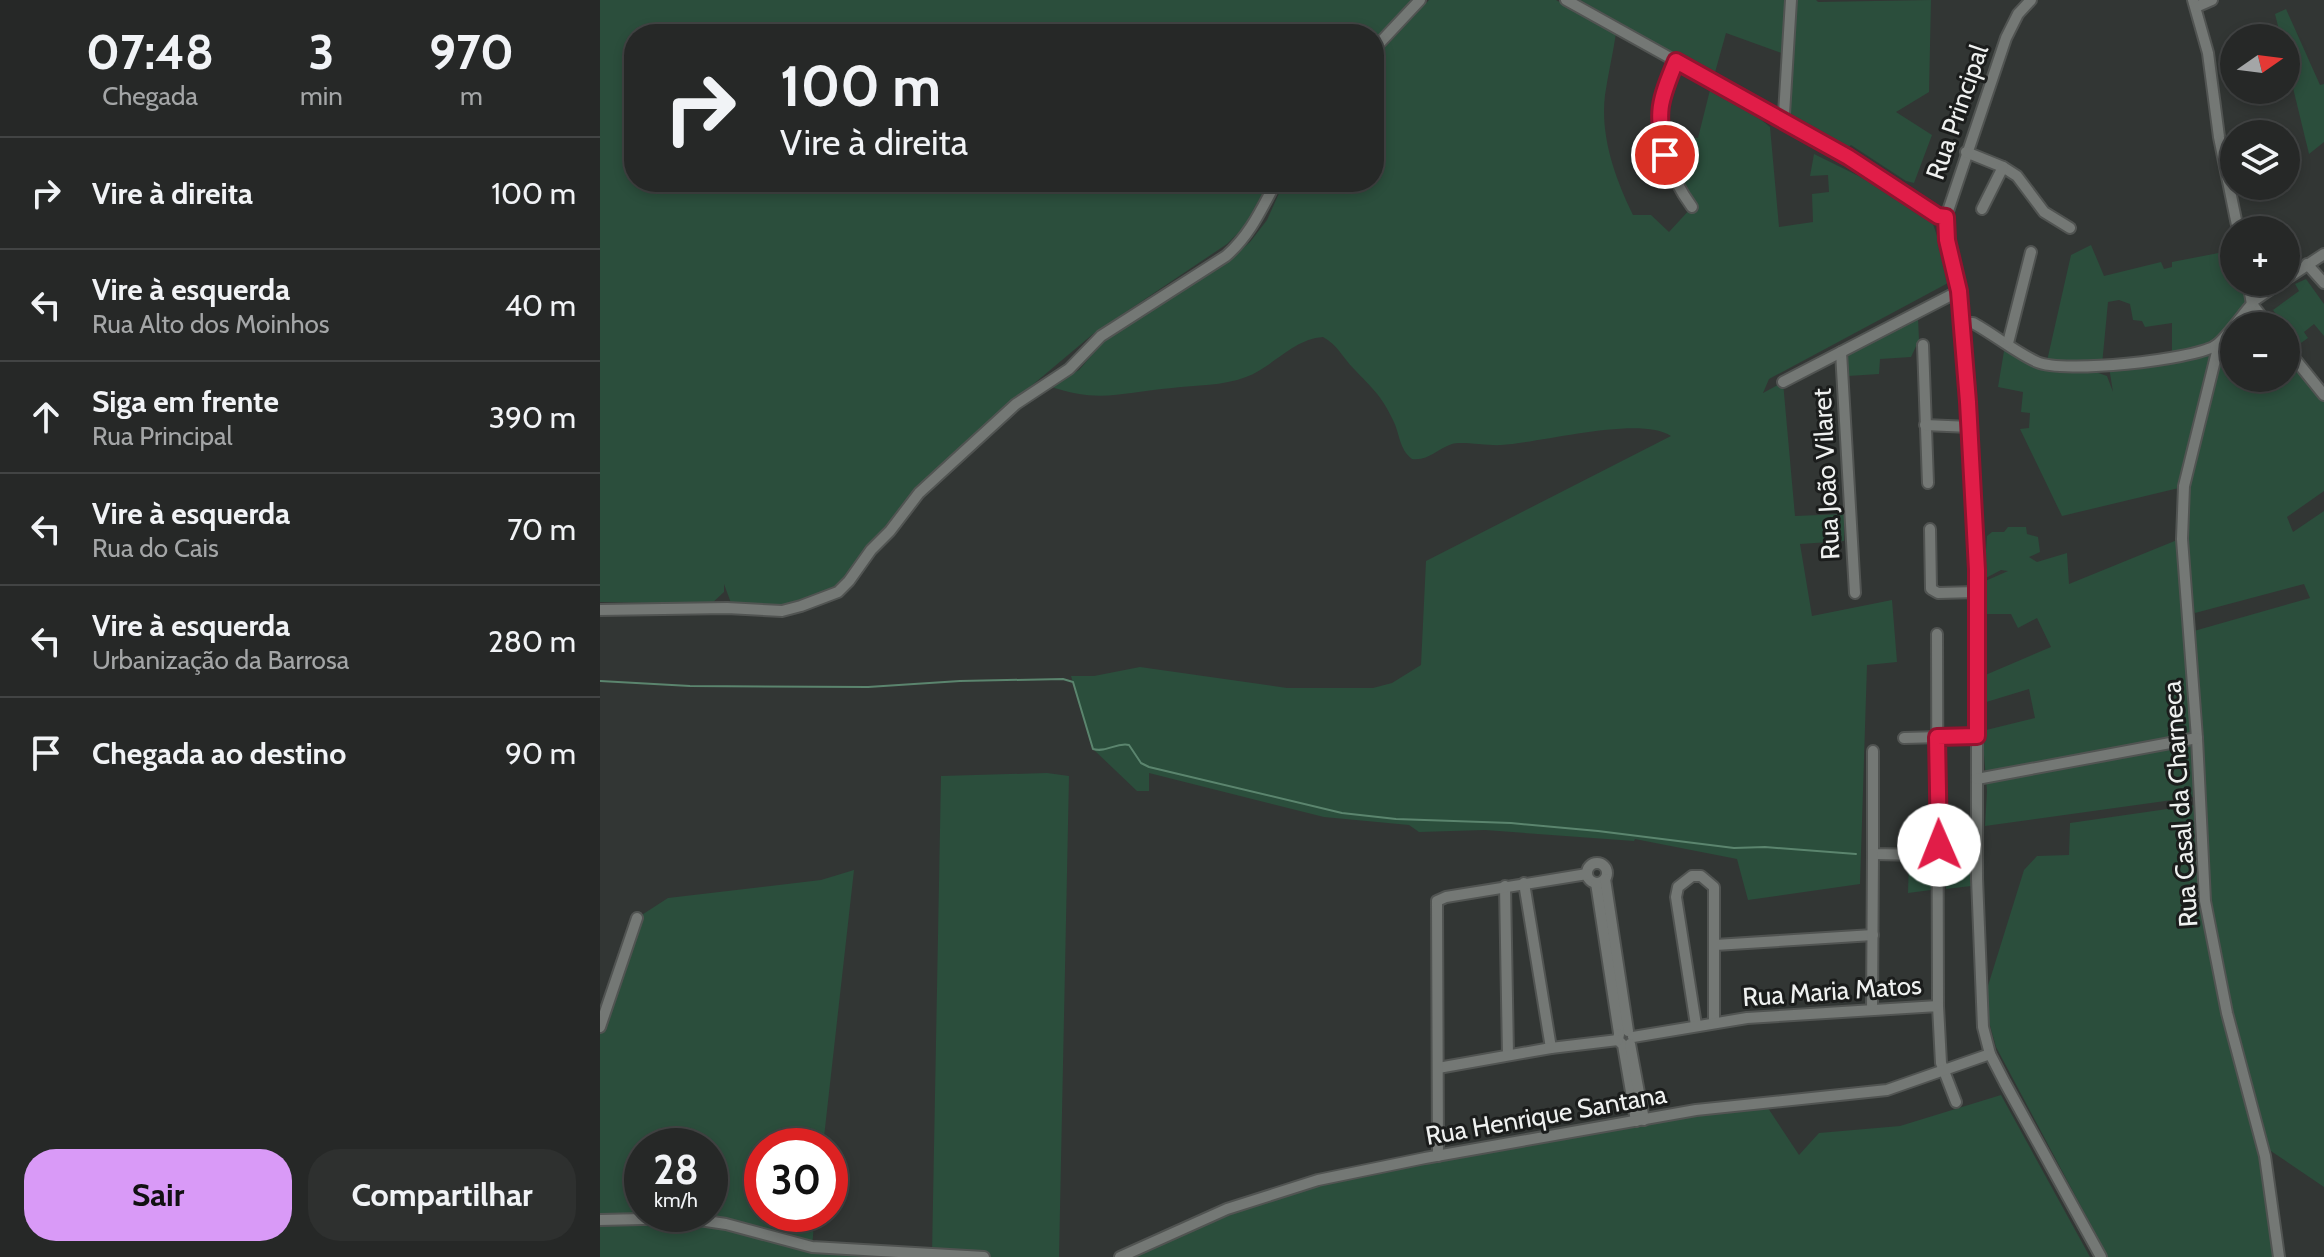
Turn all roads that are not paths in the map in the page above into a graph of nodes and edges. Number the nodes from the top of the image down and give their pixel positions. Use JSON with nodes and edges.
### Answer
{"nodes":[{"id":1,"x":1420,"y":0,"type":"edge"},
{"id":2,"x":1566,"y":0,"type":"edge"},
{"id":3,"x":1791,"y":0,"type":"edge"},
{"id":4,"x":2016,"y":0,"type":"edge"},
{"id":5,"x":2031,"y":0,"type":"edge"},
{"id":6,"x":2212,"y":0,"type":"edge"},
{"id":7,"x":2194,"y":4,"type":"edge"},
{"id":8,"x":2018,"y":14,"type":"junction"},
{"id":9,"x":1384,"y":38,"type":"edge"},
{"id":10,"x":1676,"y":61,"type":"junction"},
{"id":11,"x":1781,"y":120,"type":"junction"},
{"id":12,"x":1966,"y":152,"type":"junction"},
{"id":13,"x":2003,"y":167,"type":"junction"},
{"id":14,"x":1271,"y":192,"type":"edge"},
{"id":15,"x":1692,"y":207,"type":"dead end"},
{"id":16,"x":1982,"y":209,"type":"dead end"},
{"id":17,"x":2235,"y":216,"type":"edge"},
{"id":18,"x":1946,"y":217,"type":"junction"},
{"id":19,"x":2070,"y":228,"type":"dead end"},
{"id":20,"x":2031,"y":252,"type":"dead end"},
{"id":21,"x":2324,"y":254,"type":"edge"},
{"id":22,"x":2307,"y":264,"type":"junction"},
{"id":23,"x":2300,"y":269,"type":"edge"},
{"id":24,"x":2324,"y":283,"type":"edge"},
{"id":25,"x":1959,"y":291,"type":"junction"},
{"id":26,"x":2251,"y":296,"type":"edge"},
{"id":27,"x":2262,"y":296,"type":"edge"},
{"id":28,"x":2252,"y":303,"type":"junction"},
{"id":29,"x":2259,"y":312,"type":"edge"},
{"id":30,"x":1963,"y":323,"type":"junction"},
{"id":31,"x":2008,"y":343,"type":"junction"},
{"id":32,"x":1923,"y":345,"type":"dead end"},
{"id":33,"x":2215,"y":346,"type":"junction"},
{"id":34,"x":1841,"y":352,"type":"junction"},
{"id":35,"x":2300,"y":365,"type":"edge"},
{"id":36,"x":1783,"y":382,"type":"dead end"},
{"id":37,"x":2324,"y":395,"type":"edge"},
{"id":38,"x":1925,"y":425,"type":"junction"},
{"id":39,"x":1970,"y":427,"type":"junction"},
{"id":40,"x":1928,"y":483,"type":"dead end"},
{"id":41,"x":1930,"y":529,"type":"dead end"},
{"id":42,"x":1977,"y":592,"type":"junction"},
{"id":43,"x":1855,"y":593,"type":"dead end"},
{"id":44,"x":600,"y":610,"type":"edge"},
{"id":45,"x":1937,"y":634,"type":"dead end"},
{"id":46,"x":1977,"y":736,"type":"junction"},
{"id":47,"x":1937,"y":737,"type":"junction"},
{"id":48,"x":1904,"y":738,"type":"dead end"},
{"id":49,"x":2197,"y":738,"type":"junction"},
{"id":50,"x":1873,"y":751,"type":"dead end"},
{"id":51,"x":1977,"y":779,"type":"junction"},
{"id":52,"x":1873,"y":854,"type":"junction"},
{"id":53,"x":1977,"y":856,"type":"junction"},
{"id":54,"x":1938,"y":857,"type":"junction"},
{"id":55,"x":1587,"y":874,"type":"junction"},
{"id":56,"x":1600,"y":881,"type":"junction"},
{"id":57,"x":1524,"y":883,"type":"junction"},
{"id":58,"x":1505,"y":886,"type":"junction"},
{"id":59,"x":637,"y":918,"type":"dead end"},
{"id":60,"x":1873,"y":935,"type":"junction"},
{"id":61,"x":1715,"y":945,"type":"junction"},
{"id":62,"x":1938,"y":1006,"type":"junction"},
{"id":63,"x":1872,"y":1009,"type":"junction"},
{"id":64,"x":1714,"y":1022,"type":"junction"},
{"id":65,"x":1696,"y":1025,"type":"junction"},
{"id":66,"x":600,"y":1027,"type":"edge"},
{"id":67,"x":1625,"y":1038,"type":"junction"},
{"id":68,"x":1551,"y":1048,"type":"junction"},
{"id":69,"x":1990,"y":1054,"type":"junction"},
{"id":70,"x":1508,"y":1055,"type":"junction"},
{"id":71,"x":1438,"y":1068,"type":"junction"},
{"id":72,"x":1944,"y":1071,"type":"junction"},
{"id":73,"x":1956,"y":1102,"type":"dead end"},
{"id":74,"x":1640,"y":1120,"type":"junction"},
{"id":75,"x":1438,"y":1156,"type":"junction"},
{"id":76,"x":600,"y":1220,"type":"edge"},
{"id":77,"x":984,"y":1257,"type":"edge"},
{"id":78,"x":1120,"y":1257,"type":"edge"},
{"id":79,"x":2101,"y":1257,"type":"edge"},
{"id":80,"x":2279,"y":1257,"type":"edge"}],
"edges":[{"from":1,"to":9,"type":"street"},
{"from":2,"to":10,"type":"street"},
{"from":3,"to":11,"type":"street"},
{"from":4,"to":8,"type":"street"},
{"from":5,"to":8,"type":"street","name":"Rua Principal"},
{"from":6,"to":7,"type":"street"},
{"from":7,"to":17,"type":"street"},
{"from":8,"to":12,"type":"street","name":"Rua Principal"},
{"from":10,"to":11,"type":"street"},
{"from":10,"to":15,"type":"street"},
{"from":11,"to":18,"type":"street"},
{"from":12,"to":13,"type":"street"},
{"from":12,"to":18,"type":"street","name":"Rua Principal"},
{"from":13,"to":16,"type":"street"},
{"from":13,"to":19,"type":"street"},
{"from":14,"to":44,"type":"street"},
{"from":18,"to":25,"type":"street","name":"Rua Principal"},
{"from":20,"to":31,"type":"street"},
{"from":21,"to":22,"type":"street"},
{"from":22,"to":23,"type":"street"},
{"from":22,"to":24,"type":"street"},
{"from":25,"to":30,"type":"street","name":"Rua Principal"},
{"from":25,"to":34,"type":"street"},
{"from":26,"to":28,"type":"street"},
{"from":27,"to":28,"type":"street"},
{"from":28,"to":29,"type":"street"},
{"from":28,"to":33,"type":"street"},
{"from":30,"to":31,"type":"street"},
{"from":30,"to":39,"type":"street","name":"Rua Principal"},
{"from":31,"to":33,"type":"street"},
{"from":32,"to":38,"type":"street"},
{"from":33,"to":49,"type":"street","name":"Rua Casal da Charneca"},
{"from":34,"to":36,"type":"street"},
{"from":34,"to":43,"type":"street","name":"Rua João Vilaret"},
{"from":35,"to":37,"type":"street"},
{"from":38,"to":39,"type":"street"},
{"from":38,"to":40,"type":"street"},
{"from":39,"to":42,"type":"street","name":"Rua Principal"},
{"from":41,"to":42,"type":"street"},
{"from":42,"to":46,"type":"street","name":"Rua Principal"},
{"from":45,"to":47,"type":"street"},
{"from":46,"to":47,"type":"street"},
{"from":46,"to":51,"type":"street","name":"Rua Principal"},
{"from":47,"to":48,"type":"street"},
{"from":47,"to":54,"type":"street"},
{"from":49,"to":51,"type":"street"},
{"from":49,"to":80,"type":"street","name":"Rua Casal da Charneca"},
{"from":50,"to":52,"type":"street"},
{"from":51,"to":53,"type":"street","name":"Rua Principal"},
{"from":52,"to":54,"type":"street"},
{"from":52,"to":60,"type":"street"},
{"from":53,"to":54,"type":"street"},
{"from":53,"to":69,"type":"street","name":"Rua Principal"},
{"from":54,"to":62,"type":"street"},
{"from":55,"to":56,"type":"street"},
{"from":55,"to":56,"type":"street"},
{"from":55,"to":57,"type":"street"},
{"from":56,"to":67,"type":"street"},
{"from":57,"to":58,"type":"street"},
{"from":57,"to":68,"type":"street"},
{"from":58,"to":70,"type":"street"},
{"from":58,"to":71,"type":"street"},
{"from":59,"to":66,"type":"street"},
{"from":60,"to":61,"type":"street"},
{"from":60,"to":63,"type":"street"},
{"from":61,"to":64,"type":"street"},
{"from":61,"to":65,"type":"street"},
{"from":62,"to":63,"type":"street","name":"Rua Maria Matos"},
{"from":62,"to":72,"type":"street","name":"Rua Maria Matos"},
{"from":63,"to":64,"type":"street","name":"Rua Maria Matos"},
{"from":64,"to":65,"type":"street","name":"Rua Maria Matos"},
{"from":65,"to":67,"type":"street","name":"Rua Maria Matos"},
{"from":67,"to":68,"type":"street","name":"Rua Maria Matos"},
{"from":67,"to":74,"type":"street"},
{"from":68,"to":70,"type":"street","name":"Rua Maria Matos"},
{"from":69,"to":72,"type":"street","name":"Rua Henrique Santana"},
{"from":69,"to":79,"type":"street","name":"Rua Principal"},
{"from":70,"to":71,"type":"street","name":"Rua Maria Matos"},
{"from":71,"to":75,"type":"street"},
{"from":72,"to":73,"type":"street","name":"Rua Maria Matos"},
{"from":72,"to":74,"type":"street","name":"Rua Henrique Santana"},
{"from":74,"to":75,"type":"street","name":"Rua Henrique Santana"},
{"from":75,"to":78,"type":"street","name":"Rua Henrique Santana"},
{"from":76,"to":77,"type":"street"}]}
